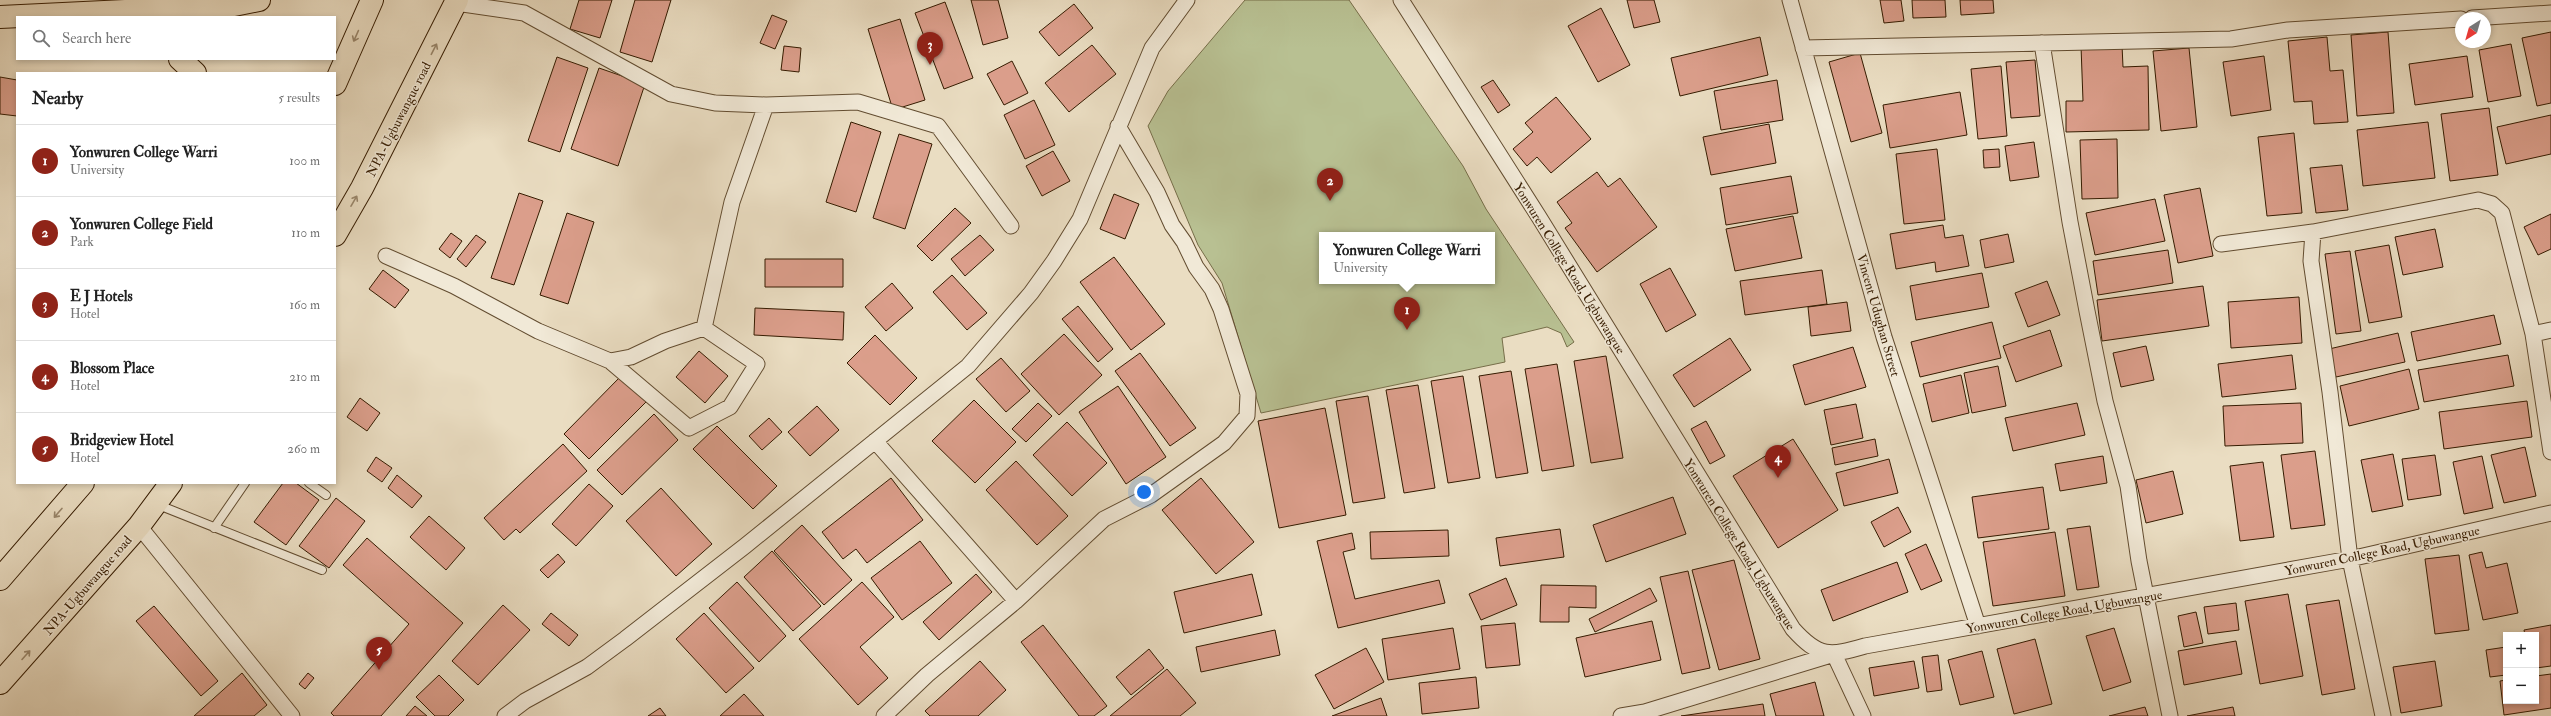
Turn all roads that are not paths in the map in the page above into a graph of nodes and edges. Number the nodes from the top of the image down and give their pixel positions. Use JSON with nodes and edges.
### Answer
{"nodes":[{"id":1,"x":259,"y":0,"type":"edge"},
{"id":2,"x":372,"y":0,"type":"edge"},
{"id":3,"x":1187,"y":0,"type":"edge"},
{"id":4,"x":1401,"y":0,"type":"edge"},
{"id":5,"x":1790,"y":0,"type":"edge"},
{"id":6,"x":456,"y":1,"type":"edge"},
{"id":7,"x":2551,"y":13,"type":"edge"},
{"id":8,"x":110,"y":15,"type":"edge"},
{"id":9,"x":55,"y":16,"type":"edge"},
{"id":10,"x":0,"y":17,"type":"edge"},
{"id":11,"x":16,"y":17,"type":"edge"},
{"id":12,"x":2491,"y":17,"type":"edge"},
{"id":13,"x":2455,"y":19,"type":"edge"},
{"id":14,"x":2042,"y":43,"type":"junction"},
{"id":15,"x":1804,"y":48,"type":"junction"},
{"id":16,"x":181,"y":60,"type":"edge"},
{"id":17,"x":194,"y":72,"type":"edge"},
{"id":18,"x":336,"y":82,"type":"edge"},
{"id":19,"x":766,"y":105,"type":"junction"},
{"id":20,"x":1118,"y":126,"type":"junction"},
{"id":21,"x":1011,"y":226,"type":"dead end"},
{"id":22,"x":2313,"y":232,"type":"junction"},
{"id":23,"x":336,"y":233,"type":"edge"},
{"id":24,"x":2221,"y":244,"type":"dead end"},
{"id":25,"x":386,"y":256,"type":"dead end"},
{"id":26,"x":704,"y":328,"type":"junction"},
{"id":27,"x":2551,"y":330,"type":"edge"},
{"id":28,"x":2533,"y":334,"type":"junction"},
{"id":29,"x":610,"y":361,"type":"junction"},
{"id":30,"x":875,"y":441,"type":"junction"},
{"id":31,"x":2551,"y":452,"type":"edge"},
{"id":32,"x":82,"y":484,"type":"edge"},
{"id":33,"x":170,"y":484,"type":"edge"},
{"id":34,"x":244,"y":484,"type":"edge"},
{"id":35,"x":310,"y":484,"type":"edge"},
{"id":36,"x":326,"y":495,"type":"dead end"},
{"id":37,"x":156,"y":503,"type":"junction"},
{"id":38,"x":2551,"y":513,"type":"edge"},
{"id":39,"x":139,"y":526,"type":"junction"},
{"id":40,"x":214,"y":528,"type":"junction"},
{"id":41,"x":2350,"y":559,"type":"junction"},
{"id":42,"x":322,"y":570,"type":"dead end"},
{"id":43,"x":0,"y":579,"type":"edge"},
{"id":44,"x":2147,"y":597,"type":"junction"},
{"id":45,"x":1016,"y":601,"type":"junction"},
{"id":46,"x":1978,"y":626,"type":"junction"},
{"id":47,"x":1834,"y":654,"type":"junction"},
{"id":48,"x":0,"y":683,"type":"edge"},
{"id":49,"x":1645,"y":714,"type":"edge"},
{"id":50,"x":292,"y":716,"type":"edge"},
{"id":51,"x":504,"y":716,"type":"edge"},
{"id":52,"x":884,"y":716,"type":"edge"},
{"id":53,"x":1621,"y":716,"type":"edge"},
{"id":54,"x":1862,"y":716,"type":"edge"},
{"id":55,"x":2170,"y":716,"type":"edge"},
{"id":56,"x":2383,"y":716,"type":"edge"}],
"edges":[{"from":1,"to":8,"type":"main road"},
{"from":2,"to":18,"type":"main road","one_way":true},
{"from":3,"to":20,"type":"street"},
{"from":4,"to":47,"type":"street","name":"Yonwuren College Road, Ugbuwangue"},
{"from":5,"to":15,"type":"street","name":"Vincent Udughan Street"},
{"from":6,"to":19,"type":"street"},
{"from":23,"to":6,"type":"main road","name":"NPA-Ugbuwangue road","one_way":true},
{"from":7,"to":12,"type":"street"},
{"from":8,"to":9,"type":"main road"},
{"from":10,"to":11,"type":"main road"},
{"from":13,"to":14,"type":"street"},
{"from":14,"to":15,"type":"street"},
{"from":14,"to":44,"type":"street"},
{"from":15,"to":46,"type":"street","name":"Vincent Udughan Street"},
{"from":16,"to":17,"type":"main road"},
{"from":19,"to":21,"type":"street"},
{"from":19,"to":26,"type":"street"},
{"from":20,"to":30,"type":"street"},
{"from":20,"to":45,"type":"street"},
{"from":22,"to":24,"type":"street"},
{"from":22,"to":28,"type":"street"},
{"from":22,"to":41,"type":"street"},
{"from":25,"to":29,"type":"street"},
{"from":26,"to":29,"type":"street"},
{"from":26,"to":29,"type":"street"},
{"from":27,"to":28,"type":"street"},
{"from":28,"to":31,"type":"street"},
{"from":30,"to":45,"type":"street"},
{"from":30,"to":51,"type":"street"},
{"from":32,"to":43,"type":"main road","one_way":true},
{"from":33,"to":37,"type":"main road","name":"NPA-Ugbuwangue road"},
{"from":34,"to":40,"type":"lane"},
{"from":35,"to":36,"type":"lane"},
{"from":37,"to":39,"type":"main road","name":"NPA-Ugbuwangue road"},
{"from":37,"to":40,"type":"lane"},
{"from":38,"to":41,"type":"street","name":"Yonwuren College Road, Ugbuwangue"},
{"from":48,"to":39,"type":"main road","name":"NPA-Ugbuwangue road","one_way":true},
{"from":39,"to":50,"type":"street"},
{"from":40,"to":42,"type":"lane"},
{"from":41,"to":44,"type":"street","name":"Yonwuren College Road, Ugbuwangue"},
{"from":41,"to":56,"type":"street"},
{"from":44,"to":46,"type":"street","name":"Yonwuren College Road, Ugbuwangue"},
{"from":44,"to":55,"type":"street"},
{"from":45,"to":52,"type":"street"},
{"from":46,"to":47,"type":"street","name":"Yonwuren College Road, Ugbuwangue"},
{"from":47,"to":49,"type":"street"},
{"from":47,"to":54,"type":"street"},
{"from":49,"to":53,"type":"street"}]}
